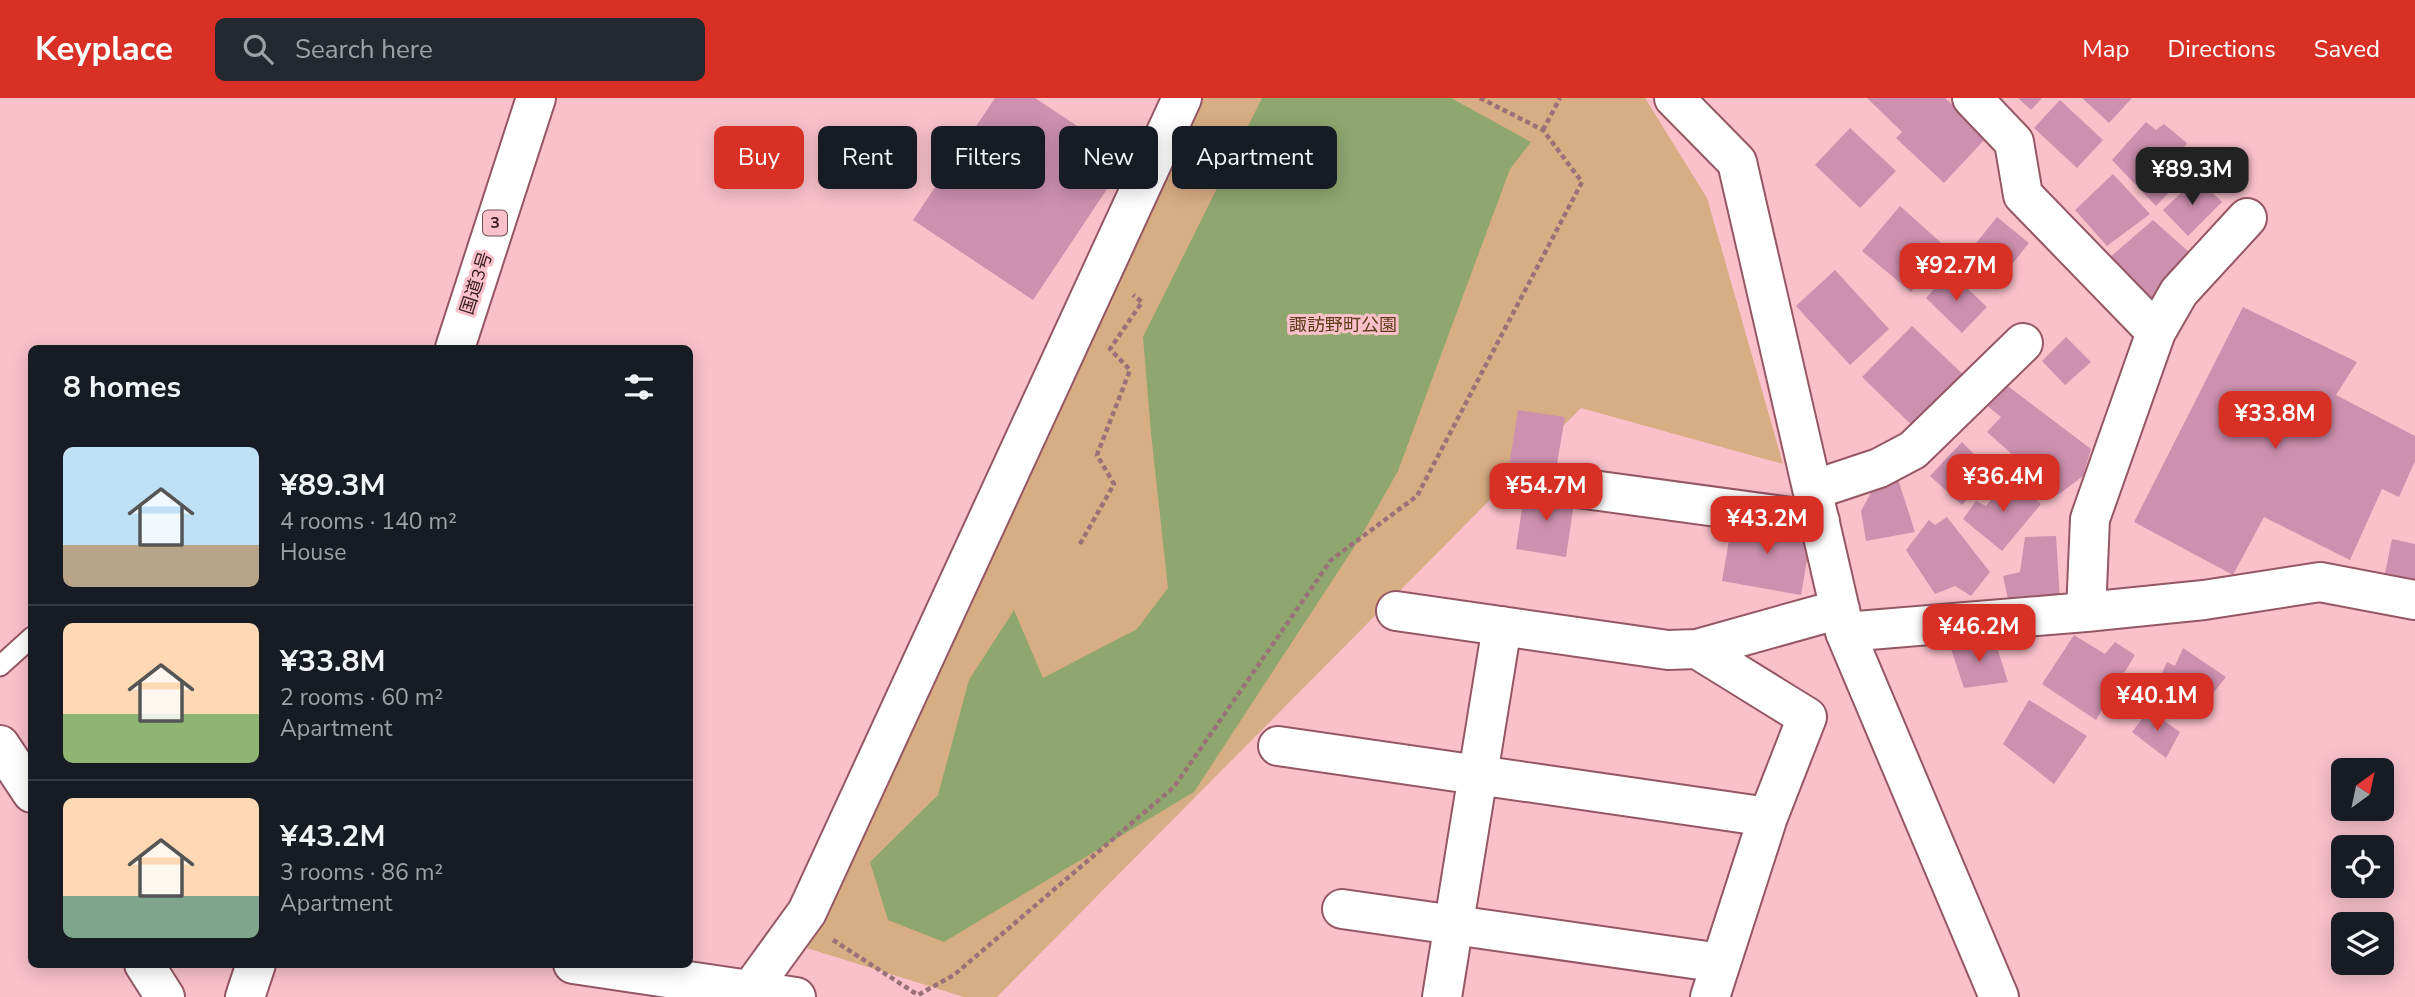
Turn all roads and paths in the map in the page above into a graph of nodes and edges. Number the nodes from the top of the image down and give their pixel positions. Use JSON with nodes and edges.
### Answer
{"nodes":[{"id":1,"x":536,"y":98,"type":"edge"},
{"id":2,"x":1182,"y":98,"type":"edge"},
{"id":3,"x":1480,"y":98,"type":"edge"},
{"id":4,"x":1560,"y":98,"type":"edge"},
{"id":5,"x":1674,"y":98,"type":"edge"},
{"id":6,"x":1972,"y":98,"type":"edge"},
{"id":7,"x":1543,"y":130,"type":"junction"},
{"id":8,"x":2247,"y":218,"type":"dead end"},
{"id":9,"x":1132,"y":294,"type":"dead end"},
{"id":10,"x":2156,"y":332,"type":"junction"},
{"id":11,"x":2023,"y":343,"type":"dead end"},
{"id":12,"x":456,"y":345,"type":"edge"},
{"id":13,"x":1563,"y":486,"type":"dead end"},
{"id":14,"x":1816,"y":506,"type":"junction"},
{"id":15,"x":1080,"y":544,"type":"dead end"},
{"id":16,"x":2415,"y":600,"type":"edge"},
{"id":17,"x":1396,"y":611,"type":"dead end"},
{"id":18,"x":2086,"y":612,"type":"junction"},
{"id":19,"x":1842,"y":620,"type":"junction"},
{"id":20,"x":1502,"y":626,"type":"junction"},
{"id":21,"x":28,"y":641,"type":"edge"},
{"id":22,"x":1697,"y":649,"type":"junction"},
{"id":23,"x":0,"y":666,"type":"edge"},
{"id":24,"x":0,"y":745,"type":"edge"},
{"id":25,"x":1278,"y":746,"type":"dead end"},
{"id":26,"x":1476,"y":775,"type":"junction"},
{"id":27,"x":28,"y":787,"type":"edge"},
{"id":28,"x":1768,"y":817,"type":"junction"},
{"id":29,"x":1342,"y":909,"type":"dead end"},
{"id":30,"x":1453,"y":925,"type":"junction"},
{"id":31,"x":832,"y":940,"type":"dead end"},
{"id":32,"x":147,"y":968,"type":"edge"},
{"id":33,"x":255,"y":968,"type":"edge"},
{"id":34,"x":598,"y":968,"type":"edge"},
{"id":35,"x":1715,"y":980,"type":"edge"},
{"id":36,"x":749,"y":992,"type":"junction"},
{"id":37,"x":165,"y":997,"type":"edge"},
{"id":38,"x":245,"y":997,"type":"edge"},
{"id":39,"x":796,"y":997,"type":"edge"},
{"id":40,"x":1442,"y":997,"type":"edge"},
{"id":41,"x":1999,"y":997,"type":"edge"}],
"edges":[{"from":1,"to":12,"type":"main road","name":"国道3号","number":"3"},
{"from":2,"to":36,"type":"main road"},
{"from":3,"to":7,"type":"path"},
{"from":4,"to":7,"type":"path"},
{"from":5,"to":14,"type":"main road"},
{"from":6,"to":10,"type":"main road"},
{"from":7,"to":31,"type":"path"},
{"from":8,"to":10,"type":"main road"},
{"from":9,"to":15,"type":"path"},
{"from":10,"to":18,"type":"main road"},
{"from":11,"to":14,"type":"main road"},
{"from":13,"to":14,"type":"main road"},
{"from":14,"to":19,"type":"main road"},
{"from":16,"to":18,"type":"main road"},
{"from":17,"to":20,"type":"main road"},
{"from":18,"to":19,"type":"main road"},
{"from":19,"to":22,"type":"main road"},
{"from":19,"to":41,"type":"main road"},
{"from":20,"to":22,"type":"main road"},
{"from":20,"to":26,"type":"main road"},
{"from":21,"to":23,"type":"lane"},
{"from":22,"to":28,"type":"main road"},
{"from":24,"to":27,"type":"main road"},
{"from":25,"to":26,"type":"main road"},
{"from":26,"to":28,"type":"main road"},
{"from":26,"to":30,"type":"main road"},
{"from":28,"to":35,"type":"main road"},
{"from":29,"to":30,"type":"main road"},
{"from":30,"to":35,"type":"main road"},
{"from":30,"to":40,"type":"main road"},
{"from":32,"to":37,"type":"main road"},
{"from":33,"to":38,"type":"main road"},
{"from":34,"to":36,"type":"main road"},
{"from":36,"to":39,"type":"main road"}]}
